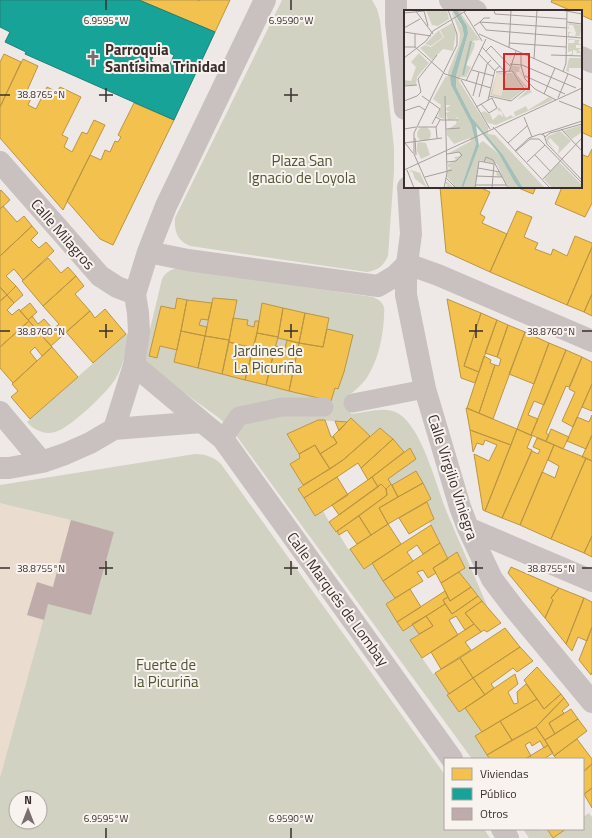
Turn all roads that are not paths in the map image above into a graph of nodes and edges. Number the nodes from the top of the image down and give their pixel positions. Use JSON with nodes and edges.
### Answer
{"nodes":[{"id":1,"x":265,"y":0,"type":"edge"},
{"id":2,"x":396,"y":0,"type":"edge"},
{"id":3,"x":450,"y":0,"type":"edge"},
{"id":4,"x":474,"y":10,"type":"edge"},
{"id":5,"x":582,"y":57,"type":"edge"},
{"id":6,"x":592,"y":62,"type":"edge"},
{"id":7,"x":404,"y":99,"type":"edge"},
{"id":8,"x":0,"y":162,"type":"edge"},
{"id":9,"x":408,"y":188,"type":"edge"},
{"id":10,"x":148,"y":252,"type":"junction"},
{"id":11,"x":407,"y":264,"type":"junction"},
{"id":12,"x":135,"y":294,"type":"junction"},
{"id":13,"x":592,"y":341,"type":"edge"},
{"id":14,"x":134,"y":365,"type":"junction"},
{"id":15,"x":425,"y":389,"type":"junction"},
{"id":16,"x":353,"y":403,"type":"dead end"},
{"id":17,"x":324,"y":407,"type":"dead end"},
{"id":18,"x":0,"y":412,"type":"edge"},
{"id":19,"x":202,"y":422,"type":"junction"},
{"id":20,"x":114,"y":429,"type":"junction"},
{"id":21,"x":223,"y":439,"type":"junction"},
{"id":22,"x":42,"y":462,"type":"junction"},
{"id":23,"x":0,"y":468,"type":"edge"},
{"id":24,"x":468,"y":528,"type":"junction"},
{"id":25,"x":592,"y":581,"type":"edge"},
{"id":26,"x":592,"y":702,"type":"edge"},
{"id":27,"x":451,"y":758,"type":"edge"}],
"edges":[{"from":1,"to":10,"type":"street"},
{"from":2,"to":7,"type":"street"},
{"from":3,"to":4,"type":"street"},
{"from":5,"to":6,"type":"street"},
{"from":8,"to":12,"type":"street","name":"Calle Milagros"},
{"from":9,"to":11,"type":"street"},
{"from":10,"to":11,"type":"street"},
{"from":10,"to":12,"type":"street"},
{"from":11,"to":13,"type":"street"},
{"from":11,"to":15,"type":"street","name":"Calle Virgilio Viniegra"},
{"from":12,"to":14,"type":"street"},
{"from":14,"to":19,"type":"street","name":"Calle Marqués de Lombay"},
{"from":14,"to":20,"type":"street"},
{"from":15,"to":16,"type":"street"},
{"from":15,"to":24,"type":"street","name":"Calle Virgilio Viniegra"},
{"from":17,"to":21,"type":"street"},
{"from":18,"to":22,"type":"street"},
{"from":19,"to":20,"type":"street"},
{"from":19,"to":21,"type":"street","name":"Calle Marqués de Lombay"},
{"from":20,"to":22,"type":"street"},
{"from":21,"to":27,"type":"street","name":"Calle Marqués de Lombay"},
{"from":22,"to":23,"type":"street"},
{"from":24,"to":25,"type":"street"},
{"from":24,"to":26,"type":"street","name":"Calle Virgilio Viniegra"}]}
